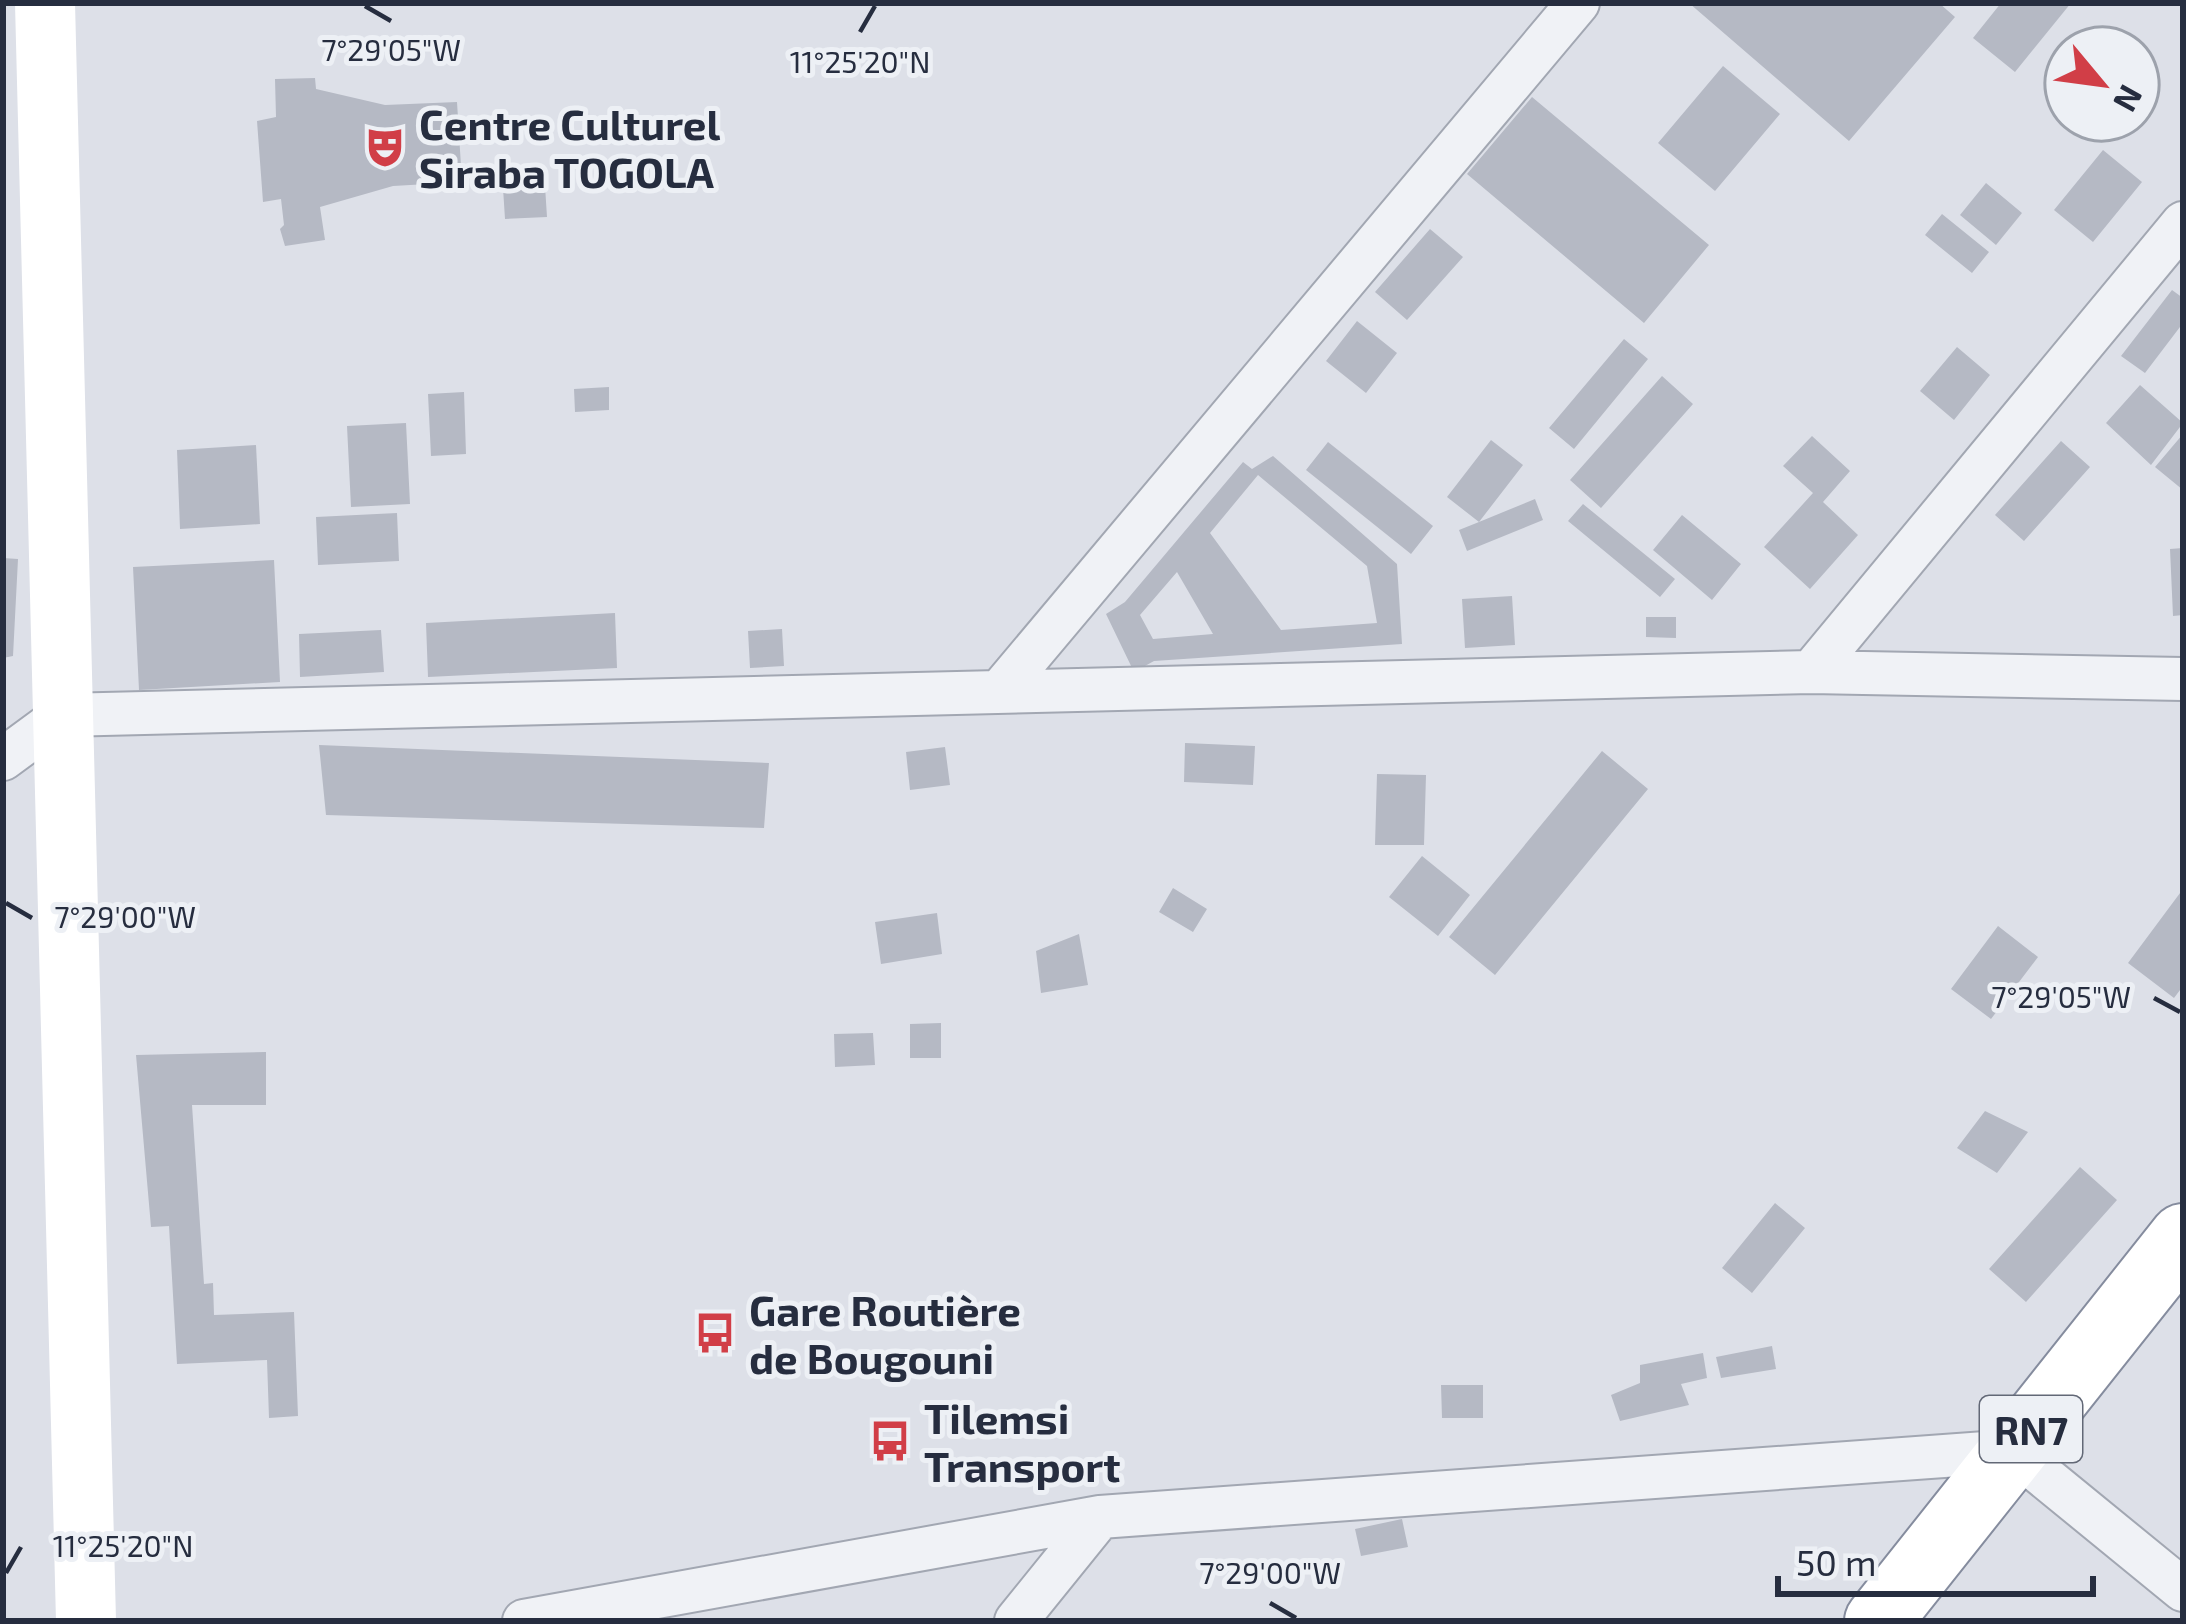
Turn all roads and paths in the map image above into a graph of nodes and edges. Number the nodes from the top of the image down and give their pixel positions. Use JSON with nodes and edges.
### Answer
{"nodes":[{"id":1,"x":45,"y":3,"type":"edge"},
{"id":2,"x":1578,"y":3,"type":"edge"},
{"id":3,"x":2183,"y":223,"type":"edge"},
{"id":4,"x":1811,"y":672,"type":"junction"},
{"id":5,"x":2183,"y":679,"type":"edge"},
{"id":6,"x":999,"y":692,"type":"junction"},
{"id":7,"x":63,"y":716,"type":"junction"},
{"id":8,"x":3,"y":759,"type":"edge"},
{"id":9,"x":2183,"y":1237,"type":"edge"},
{"id":10,"x":2013,"y":1451,"type":"junction"},
{"id":11,"x":1100,"y":1516,"type":"junction"},
{"id":12,"x":2183,"y":1590,"type":"edge"},
{"id":13,"x":86,"y":1621,"type":"edge"},
{"id":14,"x":524,"y":1621,"type":"edge"},
{"id":15,"x":1016,"y":1621,"type":"edge"},
{"id":16,"x":1878,"y":1621,"type":"edge"}],
"edges":[{"from":1,"to":7,"type":"street"},
{"from":2,"to":6,"type":"street"},
{"from":3,"to":4,"type":"street"},
{"from":4,"to":5,"type":"street"},
{"from":4,"to":6,"type":"street"},
{"from":6,"to":7,"type":"street"},
{"from":7,"to":8,"type":"street"},
{"from":7,"to":13,"type":"street"},
{"from":9,"to":10,"type":"highway","number":"RN7"},
{"from":10,"to":11,"type":"street"},
{"from":10,"to":12,"type":"street"},
{"from":10,"to":16,"type":"highway","number":"RN7"},
{"from":11,"to":14,"type":"street"},
{"from":11,"to":15,"type":"street"}]}
